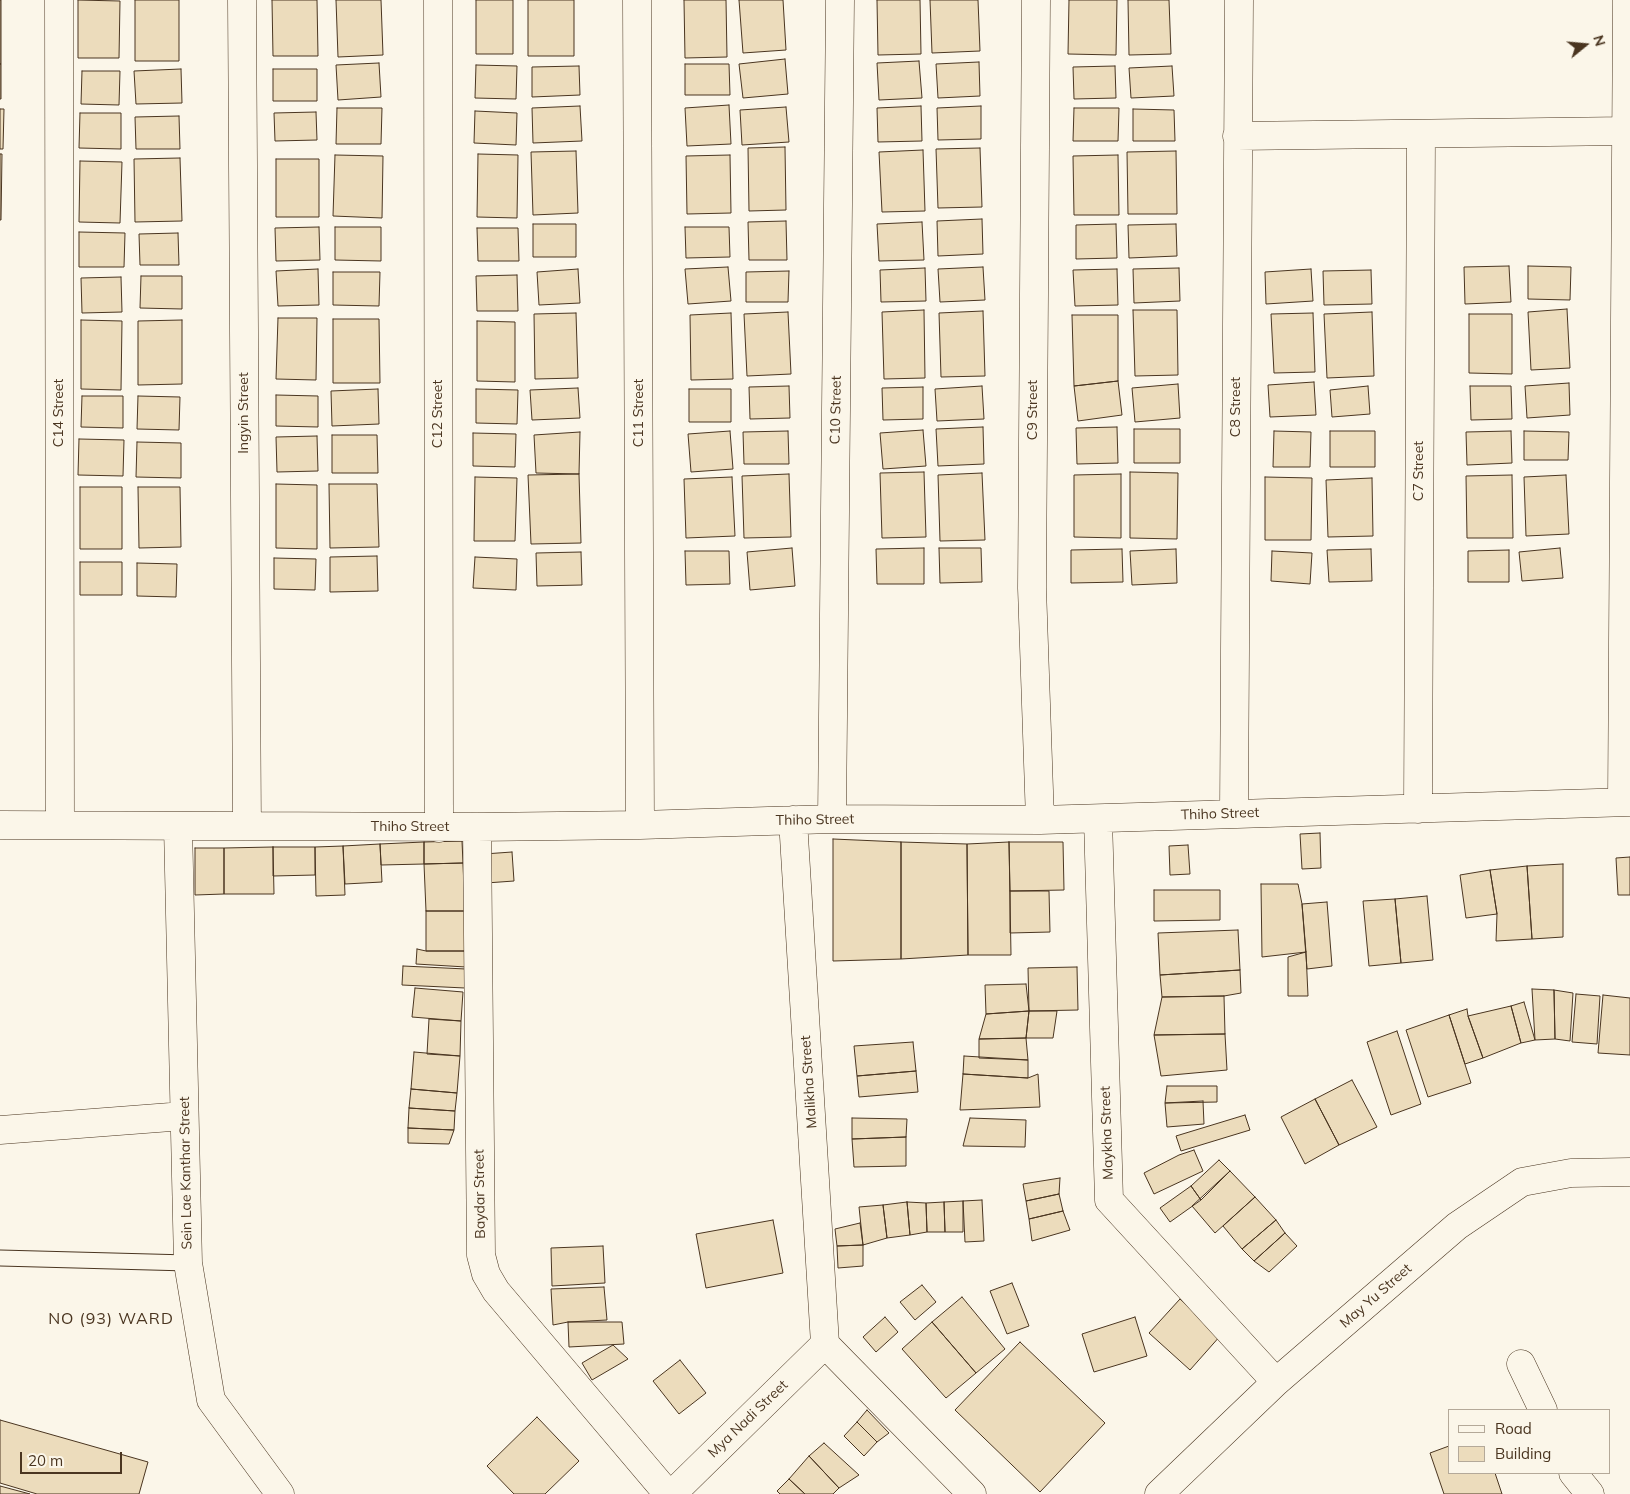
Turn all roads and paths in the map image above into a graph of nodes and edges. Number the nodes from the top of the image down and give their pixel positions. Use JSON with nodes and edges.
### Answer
{"nodes":[{"id":1,"x":59,"y":0,"type":"edge"},
{"id":2,"x":242,"y":0,"type":"edge"},
{"id":3,"x":438,"y":0,"type":"edge"},
{"id":4,"x":637,"y":0,"type":"edge"},
{"id":5,"x":840,"y":0,"type":"edge"},
{"id":6,"x":1036,"y":0,"type":"edge"},
{"id":7,"x":1239,"y":0,"type":"edge"},
{"id":8,"x":1627,"y":0,"type":"edge"},
{"id":9,"x":1626,"y":131,"type":"junction"},
{"id":10,"x":1420,"y":134,"type":"junction"},
{"id":11,"x":1237,"y":136,"type":"junction"},
{"id":12,"x":1626,"y":802,"type":"edge"},
{"id":13,"x":1418,"y":809,"type":"junction"},
{"id":14,"x":1234,"y":813,"type":"junction"},
{"id":15,"x":832,"y":819,"type":"junction"},
{"id":16,"x":1098,"y":819,"type":"junction"},
{"id":17,"x":793,"y":820,"type":"junction"},
{"id":18,"x":1040,"y":820,"type":"junction"},
{"id":19,"x":0,"y":825,"type":"edge"},
{"id":20,"x":60,"y":825,"type":"junction"},
{"id":21,"x":640,"y":825,"type":"junction"},
{"id":22,"x":178,"y":826,"type":"junction"},
{"id":23,"x":247,"y":826,"type":"junction"},
{"id":24,"x":477,"y":827,"type":"junction"},
{"id":25,"x":439,"y":828,"type":"junction"},
{"id":26,"x":184,"y":1116,"type":"junction"},
{"id":27,"x":0,"y":1130,"type":"edge"},
{"id":28,"x":1630,"y":1172,"type":"edge"},
{"id":29,"x":0,"y":1258,"type":"edge"},
{"id":30,"x":188,"y":1263,"type":"junction"},
{"id":31,"x":825,"y":1344,"type":"junction"},
{"id":32,"x":1522,"y":1364,"type":"dead end"},
{"id":33,"x":1276,"y":1382,"type":"junction"},
{"id":34,"x":1543,"y":1409,"type":"edge"},
{"id":35,"x":1574,"y":1474,"type":"edge"},
{"id":36,"x":280,"y":1494,"type":"edge"},
{"id":37,"x":668,"y":1494,"type":"edge"},
{"id":38,"x":672,"y":1494,"type":"edge"},
{"id":39,"x":972,"y":1494,"type":"edge"},
{"id":40,"x":1159,"y":1494,"type":"edge"},
{"id":41,"x":1590,"y":1494,"type":"edge"}],
"edges":[{"from":1,"to":20,"type":"street","name":"C14 Street"},
{"from":2,"to":23,"type":"street","name":"Ingyin Street"},
{"from":3,"to":25,"type":"street","name":"C12 Street"},
{"from":4,"to":21,"type":"street","name":"C11 Street"},
{"from":5,"to":15,"type":"street","name":"C10 Street"},
{"from":6,"to":18,"type":"street","name":"C9 Street"},
{"from":7,"to":11,"type":"street","name":"C8 Street"},
{"from":8,"to":9,"type":"street"},
{"from":9,"to":10,"type":"street"},
{"from":9,"to":12,"type":"street"},
{"from":10,"to":11,"type":"street"},
{"from":10,"to":13,"type":"street","name":"C7 Street"},
{"from":11,"to":14,"type":"street","name":"C8 Street"},
{"from":12,"to":13,"type":"street","name":"Thiho Street"},
{"from":13,"to":14,"type":"street","name":"Thiho Street"},
{"from":14,"to":16,"type":"street","name":"Thiho Street"},
{"from":15,"to":17,"type":"street","name":"Thiho Street"},
{"from":15,"to":18,"type":"street","name":"Thiho Street"},
{"from":16,"to":18,"type":"street","name":"Thiho Street"},
{"from":16,"to":33,"type":"street","name":"Maykha Street"},
{"from":17,"to":21,"type":"street","name":"Thiho Street"},
{"from":17,"to":31,"type":"street","name":"Malikha Street"},
{"from":19,"to":20,"type":"street","name":"Thiho Street"},
{"from":20,"to":22,"type":"street","name":"Thiho Street"},
{"from":21,"to":24,"type":"street","name":"Thiho Street"},
{"from":22,"to":23,"type":"street","name":"Thiho Street"},
{"from":22,"to":26,"type":"street","name":"Sein Lae Kanthar Street"},
{"from":23,"to":25,"type":"street","name":"Thiho Street"},
{"from":24,"to":25,"type":"street","name":"Thiho Street"},
{"from":24,"to":37,"type":"street","name":"Baydar Street"},
{"from":26,"to":27,"type":"street"},
{"from":26,"to":30,"type":"street","name":"Sein Lae Kanthar Street"},
{"from":28,"to":33,"type":"street","name":"May Yu Street"},
{"from":29,"to":30,"type":"lane"},
{"from":30,"to":36,"type":"street","name":"Sein Lae Kanthar Street"},
{"from":31,"to":38,"type":"street","name":"Mya Nadi Street"},
{"from":31,"to":39,"type":"street"},
{"from":32,"to":34,"type":"street"},
{"from":33,"to":40,"type":"street","name":"May Yu Street"},
{"from":35,"to":41,"type":"street"}]}
